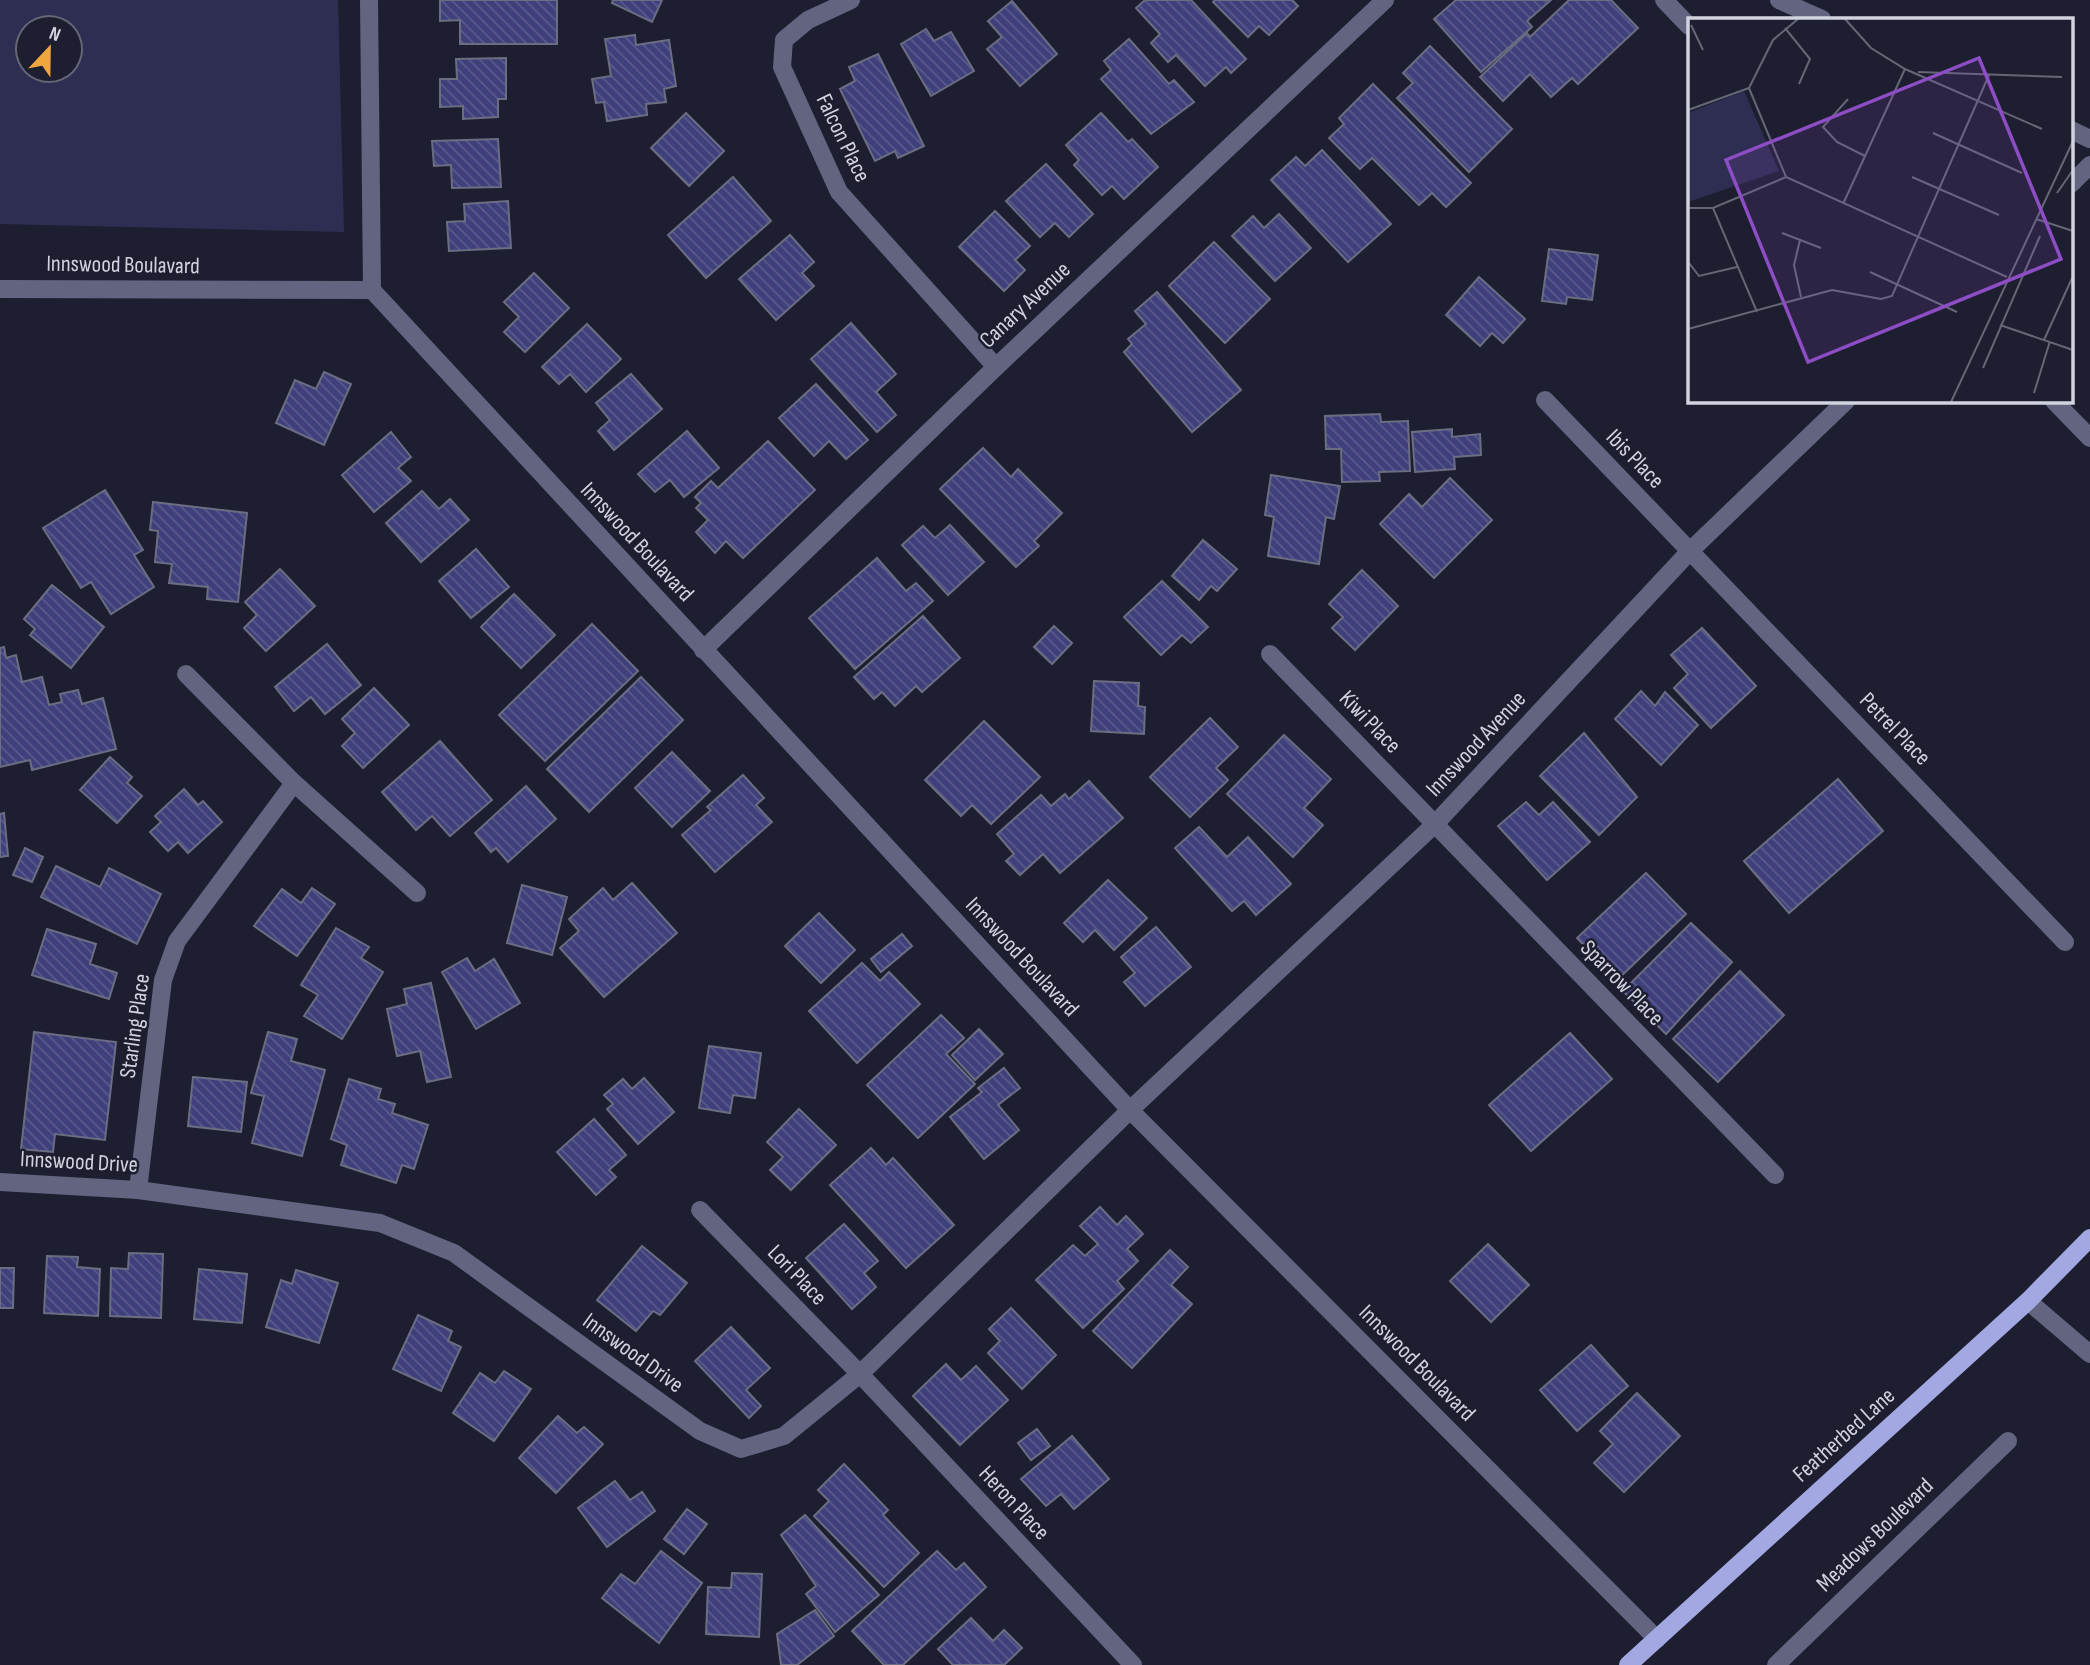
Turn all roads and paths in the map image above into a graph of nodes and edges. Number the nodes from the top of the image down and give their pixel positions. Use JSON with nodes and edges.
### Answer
{"nodes":[{"id":1,"x":369,"y":0,"type":"edge"},
{"id":2,"x":851,"y":0,"type":"edge"},
{"id":3,"x":1385,"y":0,"type":"edge"},
{"id":4,"x":1664,"y":0,"type":"edge"},
{"id":5,"x":1779,"y":0,"type":"edge"},
{"id":6,"x":1820,"y":18,"type":"edge"},
{"id":7,"x":1688,"y":25,"type":"edge"},
{"id":8,"x":2072,"y":130,"type":"edge"},
{"id":9,"x":2090,"y":139,"type":"edge"},
{"id":10,"x":2090,"y":165,"type":"edge"},
{"id":11,"x":2072,"y":183,"type":"edge"},
{"id":12,"x":0,"y":289,"type":"edge"},
{"id":13,"x":372,"y":290,"type":"junction"},
{"id":14,"x":996,"y":367,"type":"junction"},
{"id":15,"x":1545,"y":400,"type":"dead end"},
{"id":16,"x":1845,"y":402,"type":"edge"},
{"id":17,"x":2055,"y":402,"type":"edge"},
{"id":18,"x":2090,"y":438,"type":"edge"},
{"id":19,"x":1690,"y":551,"type":"junction"},
{"id":20,"x":703,"y":650,"type":"junction"},
{"id":21,"x":1270,"y":654,"type":"dead end"},
{"id":22,"x":186,"y":674,"type":"dead end"},
{"id":23,"x":294,"y":783,"type":"junction"},
{"id":24,"x":1435,"y":824,"type":"junction"},
{"id":25,"x":417,"y":894,"type":"dead end"},
{"id":26,"x":2065,"y":942,"type":"dead end"},
{"id":27,"x":1130,"y":1110,"type":"junction"},
{"id":28,"x":1775,"y":1175,"type":"dead end"},
{"id":29,"x":0,"y":1182,"type":"edge"},
{"id":30,"x":138,"y":1190,"type":"junction"},
{"id":31,"x":700,"y":1210,"type":"dead end"},
{"id":32,"x":2090,"y":1238,"type":"edge"},
{"id":33,"x":2028,"y":1301,"type":"junction"},
{"id":34,"x":2090,"y":1354,"type":"edge"},
{"id":35,"x":860,"y":1374,"type":"junction"},
{"id":36,"x":2008,"y":1441,"type":"dead end"},
{"id":37,"x":1657,"y":1639,"type":"junction"},
{"id":38,"x":1133,"y":1665,"type":"edge"},
{"id":39,"x":1628,"y":1665,"type":"edge"},
{"id":40,"x":1776,"y":1665,"type":"edge"}],
"edges":[{"from":1,"to":13,"type":"street"},
{"from":2,"to":14,"type":"street","name":"Falcon Place"},
{"from":3,"to":14,"type":"street","name":"Canary Avenue"},
{"from":4,"to":7,"type":"street"},
{"from":5,"to":6,"type":"street"},
{"from":8,"to":9,"type":"street"},
{"from":10,"to":11,"type":"street"},
{"from":12,"to":13,"type":"street","name":"Innswood Boulavard"},
{"from":13,"to":20,"type":"street","name":"Innswood Boulavard"},
{"from":14,"to":20,"type":"street","name":"Canary Avenue"},
{"from":15,"to":19,"type":"street","name":"Ibis Place"},
{"from":16,"to":19,"type":"street","name":"Innswood Avenue"},
{"from":17,"to":18,"type":"street"},
{"from":19,"to":24,"type":"street","name":"Innswood Avenue"},
{"from":19,"to":26,"type":"street","name":"Petrel Place"},
{"from":20,"to":27,"type":"street","name":"Innswood Boulavard"},
{"from":21,"to":24,"type":"street","name":"Kiwi Place"},
{"from":22,"to":23,"type":"street"},
{"from":23,"to":25,"type":"street"},
{"from":23,"to":30,"type":"street","name":"Starling Place"},
{"from":24,"to":27,"type":"street","name":"Innswood Avenue"},
{"from":24,"to":28,"type":"street","name":"Sparrow Place"},
{"from":27,"to":35,"type":"street","name":"Innswood Drive"},
{"from":27,"to":37,"type":"street","name":"Innswood Boulavard"},
{"from":29,"to":30,"type":"street","name":"Innswood Drive"},
{"from":30,"to":35,"type":"street","name":"Innswood Drive"},
{"from":31,"to":35,"type":"street","name":"Lori Place"},
{"from":32,"to":33,"type":"main road","name":"Featherbed Lane"},
{"from":33,"to":34,"type":"street"},
{"from":33,"to":37,"type":"main road","name":"Featherbed Lane"},
{"from":35,"to":38,"type":"street","name":"Heron Place"},
{"from":36,"to":40,"type":"street","name":"Meadows Boulevard"},
{"from":37,"to":39,"type":"main road","name":"Featherbed Lane"}]}
